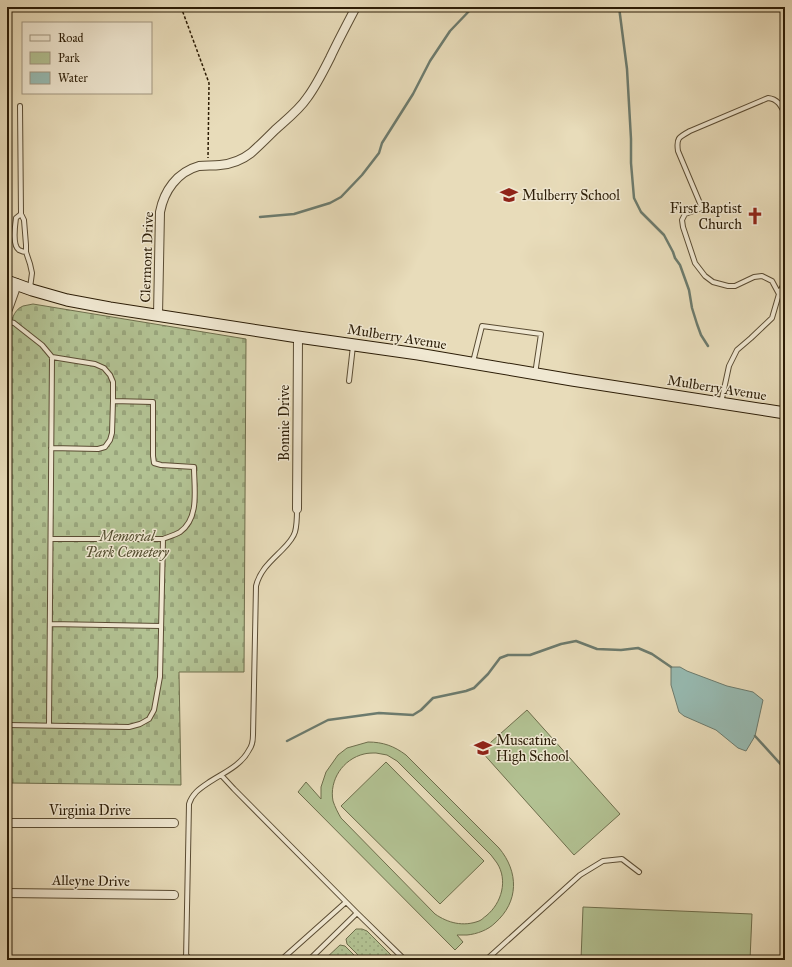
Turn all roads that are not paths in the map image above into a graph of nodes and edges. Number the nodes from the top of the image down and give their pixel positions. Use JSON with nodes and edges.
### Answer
{"nodes":[{"id":1,"x":356,"y":7,"type":"edge"},
{"id":2,"x":20,"y":106,"type":"dead end"},
{"id":3,"x":785,"y":114,"type":"edge"},
{"id":4,"x":21,"y":214,"type":"junction"},
{"id":5,"x":26,"y":252,"type":"junction"},
{"id":6,"x":785,"y":281,"type":"edge"},
{"id":7,"x":12,"y":283,"type":"edge"},
{"id":8,"x":30,"y":289,"type":"junction"},
{"id":9,"x":779,"y":294,"type":"junction"},
{"id":10,"x":7,"y":309,"type":"edge"},
{"id":11,"x":158,"y":315,"type":"junction"},
{"id":12,"x":7,"y":321,"type":"edge"},
{"id":13,"x":298,"y":337,"type":"junction"},
{"id":14,"x":353,"y":345,"type":"junction"},
{"id":15,"x":52,"y":357,"type":"junction"},
{"id":16,"x":473,"y":364,"type":"junction"},
{"id":17,"x":535,"y":374,"type":"junction"},
{"id":18,"x":349,"y":381,"type":"dead end"},
{"id":19,"x":113,"y":401,"type":"junction"},
{"id":20,"x":721,"y":404,"type":"junction"},
{"id":21,"x":785,"y":413,"type":"edge"},
{"id":22,"x":51,"y":448,"type":"junction"},
{"id":23,"x":297,"y":509,"type":"joint"},
{"id":24,"x":51,"y":539,"type":"junction"},
{"id":25,"x":163,"y":540,"type":"junction"},
{"id":26,"x":50,"y":624,"type":"junction"},
{"id":27,"x":161,"y":626,"type":"junction"},
{"id":28,"x":7,"y":725,"type":"edge"},
{"id":29,"x":49,"y":726,"type":"junction"},
{"id":30,"x":221,"y":775,"type":"junction"},
{"id":31,"x":7,"y":823,"type":"edge"},
{"id":32,"x":174,"y":823,"type":"dead end"},
{"id":33,"x":639,"y":872,"type":"dead end"},
{"id":34,"x":7,"y":893,"type":"edge"},
{"id":35,"x":174,"y":895,"type":"dead end"},
{"id":36,"x":346,"y":902,"type":"junction"},
{"id":37,"x":357,"y":913,"type":"junction"},
{"id":38,"x":186,"y":958,"type":"edge"},
{"id":39,"x":191,"y":960,"type":"edge"},
{"id":40,"x":281,"y":960,"type":"edge"},
{"id":41,"x":309,"y":960,"type":"edge"},
{"id":42,"x":405,"y":960,"type":"edge"},
{"id":43,"x":486,"y":960,"type":"edge"}],
"edges":[{"from":1,"to":11,"type":"street","name":"Clermont Drive"},
{"from":2,"to":4,"type":"lane"},
{"from":3,"to":9,"type":"lane"},
{"from":4,"to":5,"type":"lane"},
{"from":4,"to":5,"type":"lane"},
{"from":5,"to":8,"type":"lane"},
{"from":6,"to":9,"type":"lane"},
{"from":7,"to":8,"type":"main road","name":"Mulberry Avenue"},
{"from":7,"to":10,"type":"street"},
{"from":8,"to":11,"type":"main road","name":"Mulberry Avenue"},
{"from":9,"to":20,"type":"lane"},
{"from":11,"to":13,"type":"main road","name":"Mulberry Avenue"},
{"from":12,"to":15,"type":"lane"},
{"from":13,"to":14,"type":"main road","name":"Mulberry Avenue"},
{"from":13,"to":23,"type":"street","name":"Bonnie Drive"},
{"from":14,"to":16,"type":"main road","name":"Mulberry Avenue"},
{"from":14,"to":18,"type":"lane"},
{"from":15,"to":19,"type":"lane"},
{"from":15,"to":22,"type":"lane"},
{"from":16,"to":17,"type":"main road","name":"Mulberry Avenue"},
{"from":16,"to":17,"type":"lane"},
{"from":17,"to":20,"type":"main road","name":"Mulberry Avenue"},
{"from":19,"to":22,"type":"lane"},
{"from":19,"to":25,"type":"lane"},
{"from":20,"to":21,"type":"main road","name":"Mulberry Avenue"},
{"from":22,"to":24,"type":"lane"},
{"from":23,"to":30,"type":"lane"},
{"from":24,"to":25,"type":"lane"},
{"from":24,"to":26,"type":"lane"},
{"from":25,"to":27,"type":"lane"},
{"from":26,"to":27,"type":"lane"},
{"from":26,"to":29,"type":"lane"},
{"from":27,"to":29,"type":"lane"},
{"from":28,"to":29,"type":"lane"},
{"from":30,"to":36,"type":"lane"},
{"from":30,"to":38,"type":"lane"},
{"from":31,"to":32,"type":"street","name":"Virginia Drive"},
{"from":33,"to":43,"type":"lane"},
{"from":34,"to":35,"type":"street","name":"Alleyne Drive"},
{"from":36,"to":37,"type":"lane"},
{"from":36,"to":40,"type":"lane"},
{"from":37,"to":41,"type":"lane"},
{"from":37,"to":42,"type":"lane"},
{"from":38,"to":39,"type":"lane"}]}
